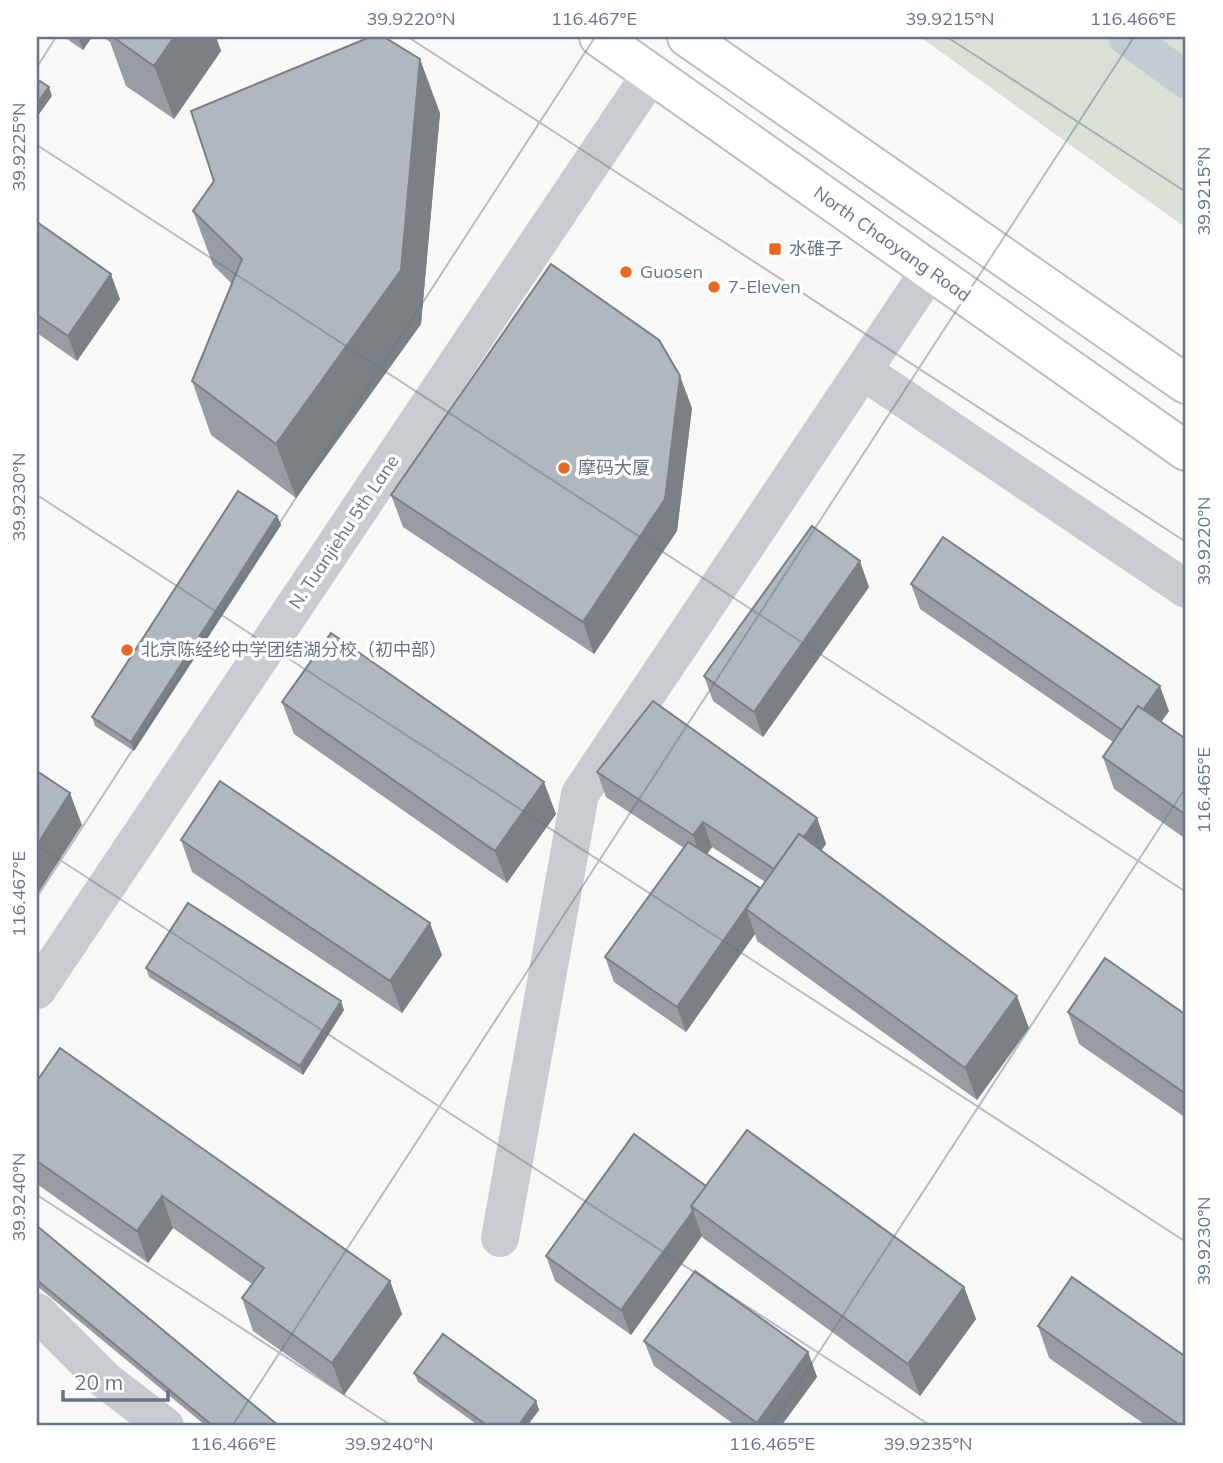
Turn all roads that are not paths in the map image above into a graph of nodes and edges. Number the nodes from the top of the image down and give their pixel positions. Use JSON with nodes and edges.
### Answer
{"nodes":[{"id":1,"x":598,"y":37,"type":"edge"},
{"id":2,"x":687,"y":37,"type":"edge"},
{"id":3,"x":651,"y":74,"type":"junction"},
{"id":4,"x":930,"y":270,"type":"junction"},
{"id":5,"x":863,"y":371,"type":"junction"},
{"id":6,"x":1186,"y":384,"type":"edge"},
{"id":7,"x":1186,"y":451,"type":"edge"},
{"id":8,"x":1186,"y":589,"type":"edge"},
{"id":9,"x":37,"y":990,"type":"edge"},
{"id":10,"x":500,"y":1238,"type":"dead end"},
{"id":11,"x":37,"y":1312,"type":"edge"},
{"id":12,"x":164,"y":1426,"type":"edge"}],
"edges":[{"from":1,"to":3,"type":"main road","name":"North Chaoyang Road"},
{"from":2,"to":6,"type":"main road"},
{"from":3,"to":4,"type":"main road","name":"North Chaoyang Road"},
{"from":3,"to":9,"type":"street","name":"N. Tuanjiehu 5th Lane"},
{"from":4,"to":5,"type":"street"},
{"from":4,"to":7,"type":"main road","name":"North Chaoyang Road"},
{"from":5,"to":8,"type":"street"},
{"from":5,"to":10,"type":"street"},
{"from":11,"to":12,"type":"street"}]}
